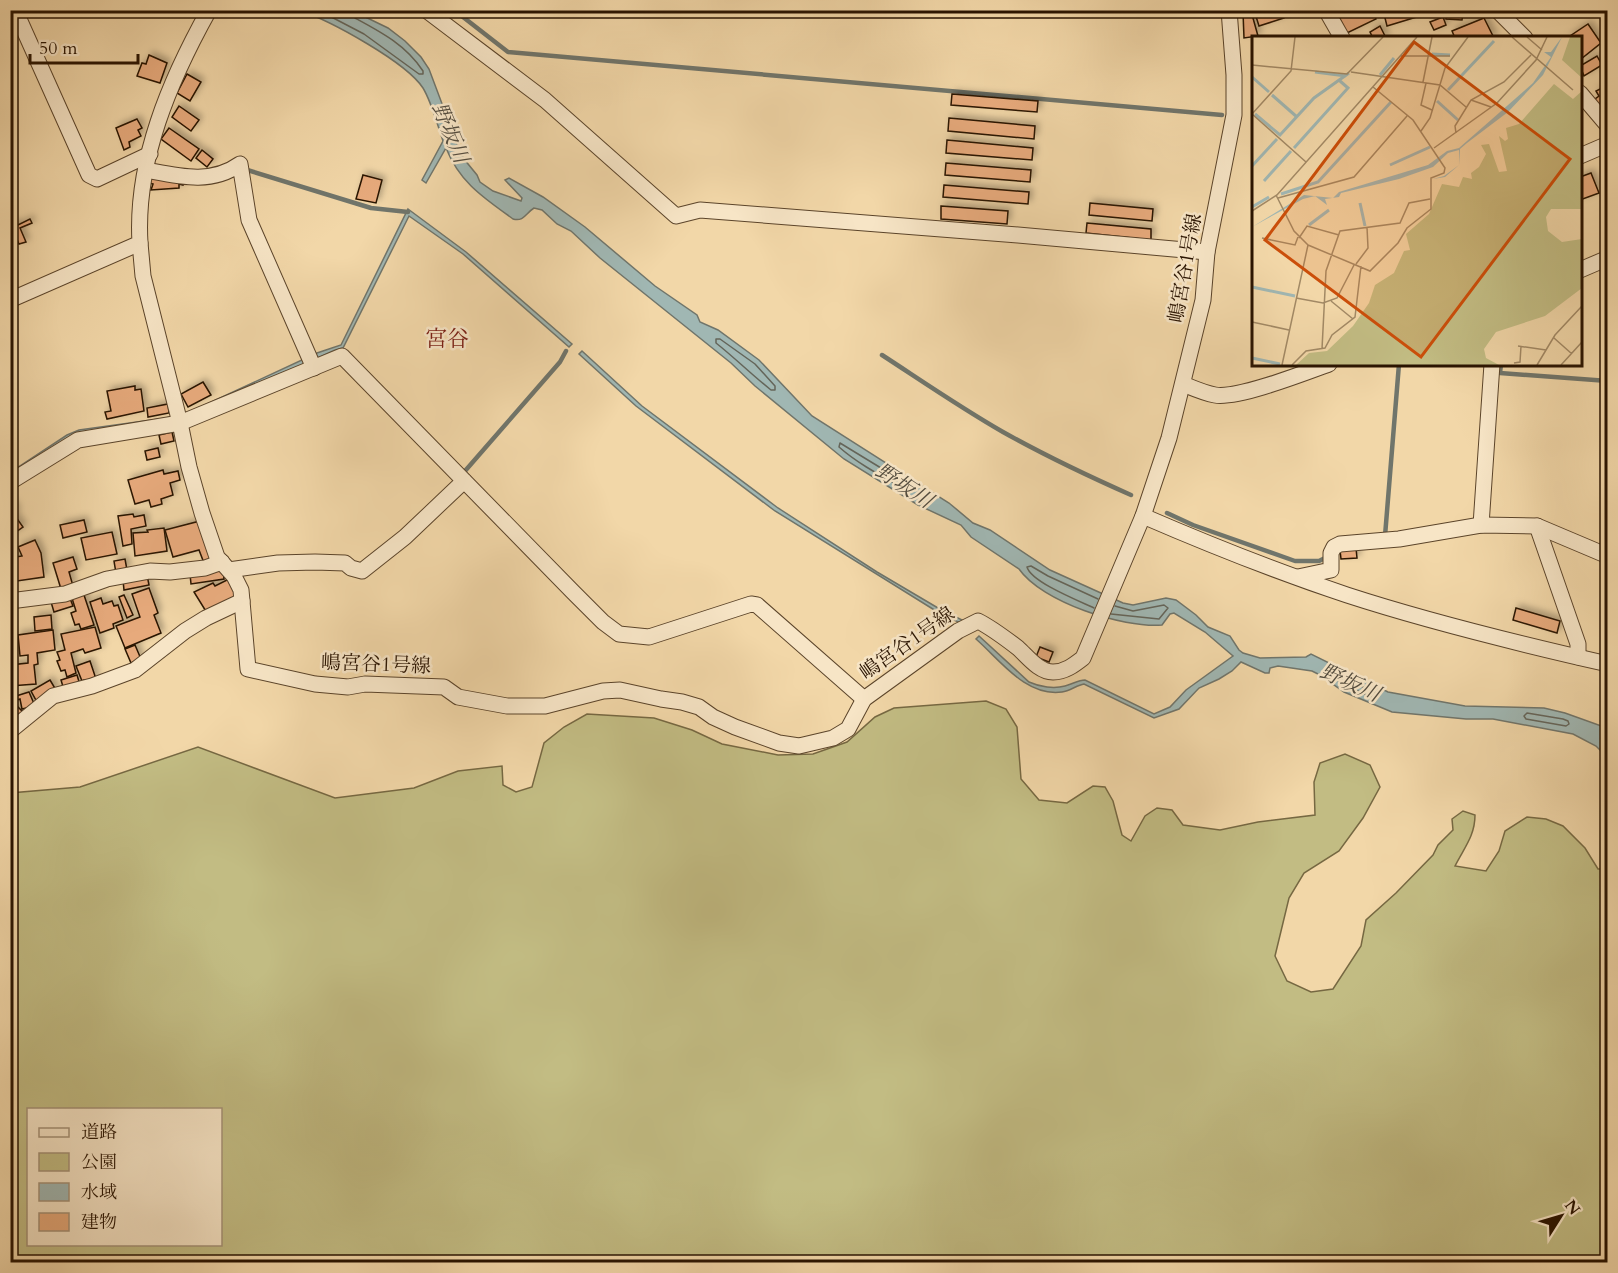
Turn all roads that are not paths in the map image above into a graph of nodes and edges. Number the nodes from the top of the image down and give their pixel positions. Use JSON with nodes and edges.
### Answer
{"nodes":[{"id":1,"x":15,"y":10,"type":"edge"},
{"id":2,"x":209,"y":10,"type":"edge"},
{"id":3,"x":426,"y":10,"type":"edge"},
{"id":4,"x":1229,"y":10,"type":"edge"},
{"id":5,"x":1326,"y":10,"type":"edge"},
{"id":6,"x":1497,"y":10,"type":"edge"},
{"id":7,"x":1341,"y":36,"type":"edge"},
{"id":8,"x":1523,"y":36,"type":"edge"},
{"id":9,"x":1582,"y":94,"type":"edge"},
{"id":10,"x":1608,"y":126,"type":"edge"},
{"id":11,"x":1608,"y":144,"type":"edge"},
{"id":12,"x":150,"y":154,"type":"junction"},
{"id":13,"x":1582,"y":156,"type":"edge"},
{"id":14,"x":146,"y":170,"type":"junction"},
{"id":15,"x":140,"y":243,"type":"junction"},
{"id":16,"x":1207,"y":252,"type":"junction"},
{"id":17,"x":1608,"y":258,"type":"edge"},
{"id":18,"x":1582,"y":270,"type":"edge"},
{"id":19,"x":10,"y":300,"type":"edge"},
{"id":20,"x":1323,"y":366,"type":"edge"},
{"id":21,"x":1492,"y":366,"type":"edge"},
{"id":22,"x":314,"y":368,"type":"junction"},
{"id":23,"x":1183,"y":384,"type":"junction"},
{"id":24,"x":180,"y":423,"type":"junction"},
{"id":25,"x":464,"y":481,"type":"junction"},
{"id":26,"x":10,"y":482,"type":"edge"},
{"id":27,"x":1143,"y":516,"type":"junction"},
{"id":28,"x":1480,"y":525,"type":"junction"},
{"id":29,"x":1537,"y":526,"type":"junction"},
{"id":30,"x":1608,"y":556,"type":"edge"},
{"id":31,"x":225,"y":566,"type":"junction"},
{"id":32,"x":1298,"y":577,"type":"junction"},
{"id":33,"x":10,"y":601,"type":"edge"},
{"id":34,"x":242,"y":602,"type":"junction"},
{"id":35,"x":1578,"y":657,"type":"junction"},
{"id":36,"x":1608,"y":664,"type":"edge"},
{"id":37,"x":864,"y":699,"type":"junction"},
{"id":38,"x":10,"y":731,"type":"edge"}],
"edges":[{"from":1,"to":12,"type":"street"},
{"from":2,"to":12,"type":"street","name":"嶋宮谷1号線"},
{"from":3,"to":16,"type":"street"},
{"from":4,"to":16,"type":"street","name":"嶋宮谷1号線"},
{"from":5,"to":7,"type":"street"},
{"from":6,"to":8,"type":"street"},
{"from":9,"to":10,"type":"street"},
{"from":11,"to":13,"type":"street"},
{"from":12,"to":14,"type":"street","name":"嶋宮谷1号線"},
{"from":14,"to":15,"type":"street","name":"嶋宮谷1号線"},
{"from":14,"to":22,"type":"street"},
{"from":15,"to":19,"type":"street"},
{"from":15,"to":24,"type":"street","name":"嶋宮谷1号線"},
{"from":16,"to":23,"type":"street","name":"嶋宮谷1号線"},
{"from":17,"to":18,"type":"street"},
{"from":20,"to":23,"type":"street"},
{"from":21,"to":28,"type":"street"},
{"from":22,"to":24,"type":"street"},
{"from":22,"to":25,"type":"street"},
{"from":23,"to":27,"type":"street","name":"嶋宮谷1号線"},
{"from":24,"to":26,"type":"street"},
{"from":24,"to":31,"type":"street","name":"嶋宮谷1号線"},
{"from":25,"to":31,"type":"street"},
{"from":25,"to":37,"type":"street"},
{"from":27,"to":32,"type":"street"},
{"from":27,"to":37,"type":"street","name":"嶋宮谷1号線"},
{"from":28,"to":29,"type":"street"},
{"from":28,"to":32,"type":"street"},
{"from":29,"to":30,"type":"street"},
{"from":29,"to":35,"type":"street"},
{"from":31,"to":33,"type":"street"},
{"from":31,"to":34,"type":"street","name":"嶋宮谷1号線"},
{"from":32,"to":35,"type":"street"},
{"from":34,"to":37,"type":"street","name":"嶋宮谷1号線"},
{"from":34,"to":38,"type":"street"},
{"from":35,"to":36,"type":"street"}]}
